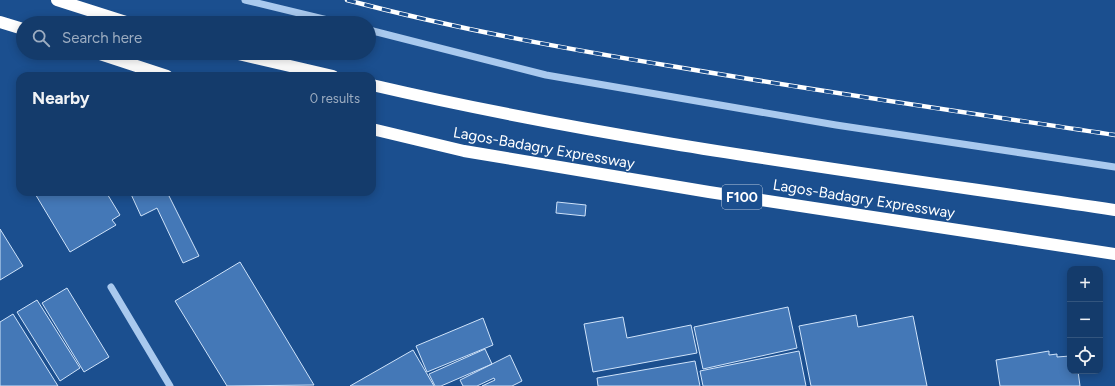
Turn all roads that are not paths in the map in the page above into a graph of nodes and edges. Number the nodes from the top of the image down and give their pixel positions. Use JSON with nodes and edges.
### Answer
{"nodes":[{"id":1,"x":56,"y":0,"type":"edge"},
{"id":2,"x":245,"y":0,"type":"edge"},
{"id":3,"x":107,"y":16,"type":"edge"},
{"id":4,"x":311,"y":16,"type":"edge"},
{"id":5,"x":0,"y":22,"type":"edge"},
{"id":6,"x":16,"y":27,"type":"edge"},
{"id":7,"x":376,"y":32,"type":"edge"},
{"id":8,"x":118,"y":60,"type":"edge"},
{"id":9,"x":264,"y":60,"type":"edge"},
{"id":10,"x":155,"y":72,"type":"edge"},
{"id":11,"x":316,"y":72,"type":"edge"},
{"id":12,"x":376,"y":86,"type":"edge"},
{"id":13,"x":376,"y":130,"type":"edge"},
{"id":14,"x":1115,"y":167,"type":"edge"},
{"id":15,"x":1115,"y":210,"type":"edge"},
{"id":16,"x":1115,"y":254,"type":"edge"},
{"id":17,"x":112,"y":287,"type":"dead end"},
{"id":18,"x":170,"y":386,"type":"edge"}],
"edges":[{"from":1,"to":3,"type":"highway"},
{"from":2,"to":4,"type":"street"},
{"from":5,"to":6,"type":"highway"},
{"from":7,"to":14,"type":"street"},
{"from":8,"to":10,"type":"highway"},
{"from":9,"to":11,"type":"highway"},
{"from":12,"to":15,"type":"highway","name":"Lagos-Badagry Expressway"},
{"from":13,"to":16,"type":"highway","name":"Lagos-Badagry Expressway","number":"F100"},
{"from":17,"to":18,"type":"street"}]}
